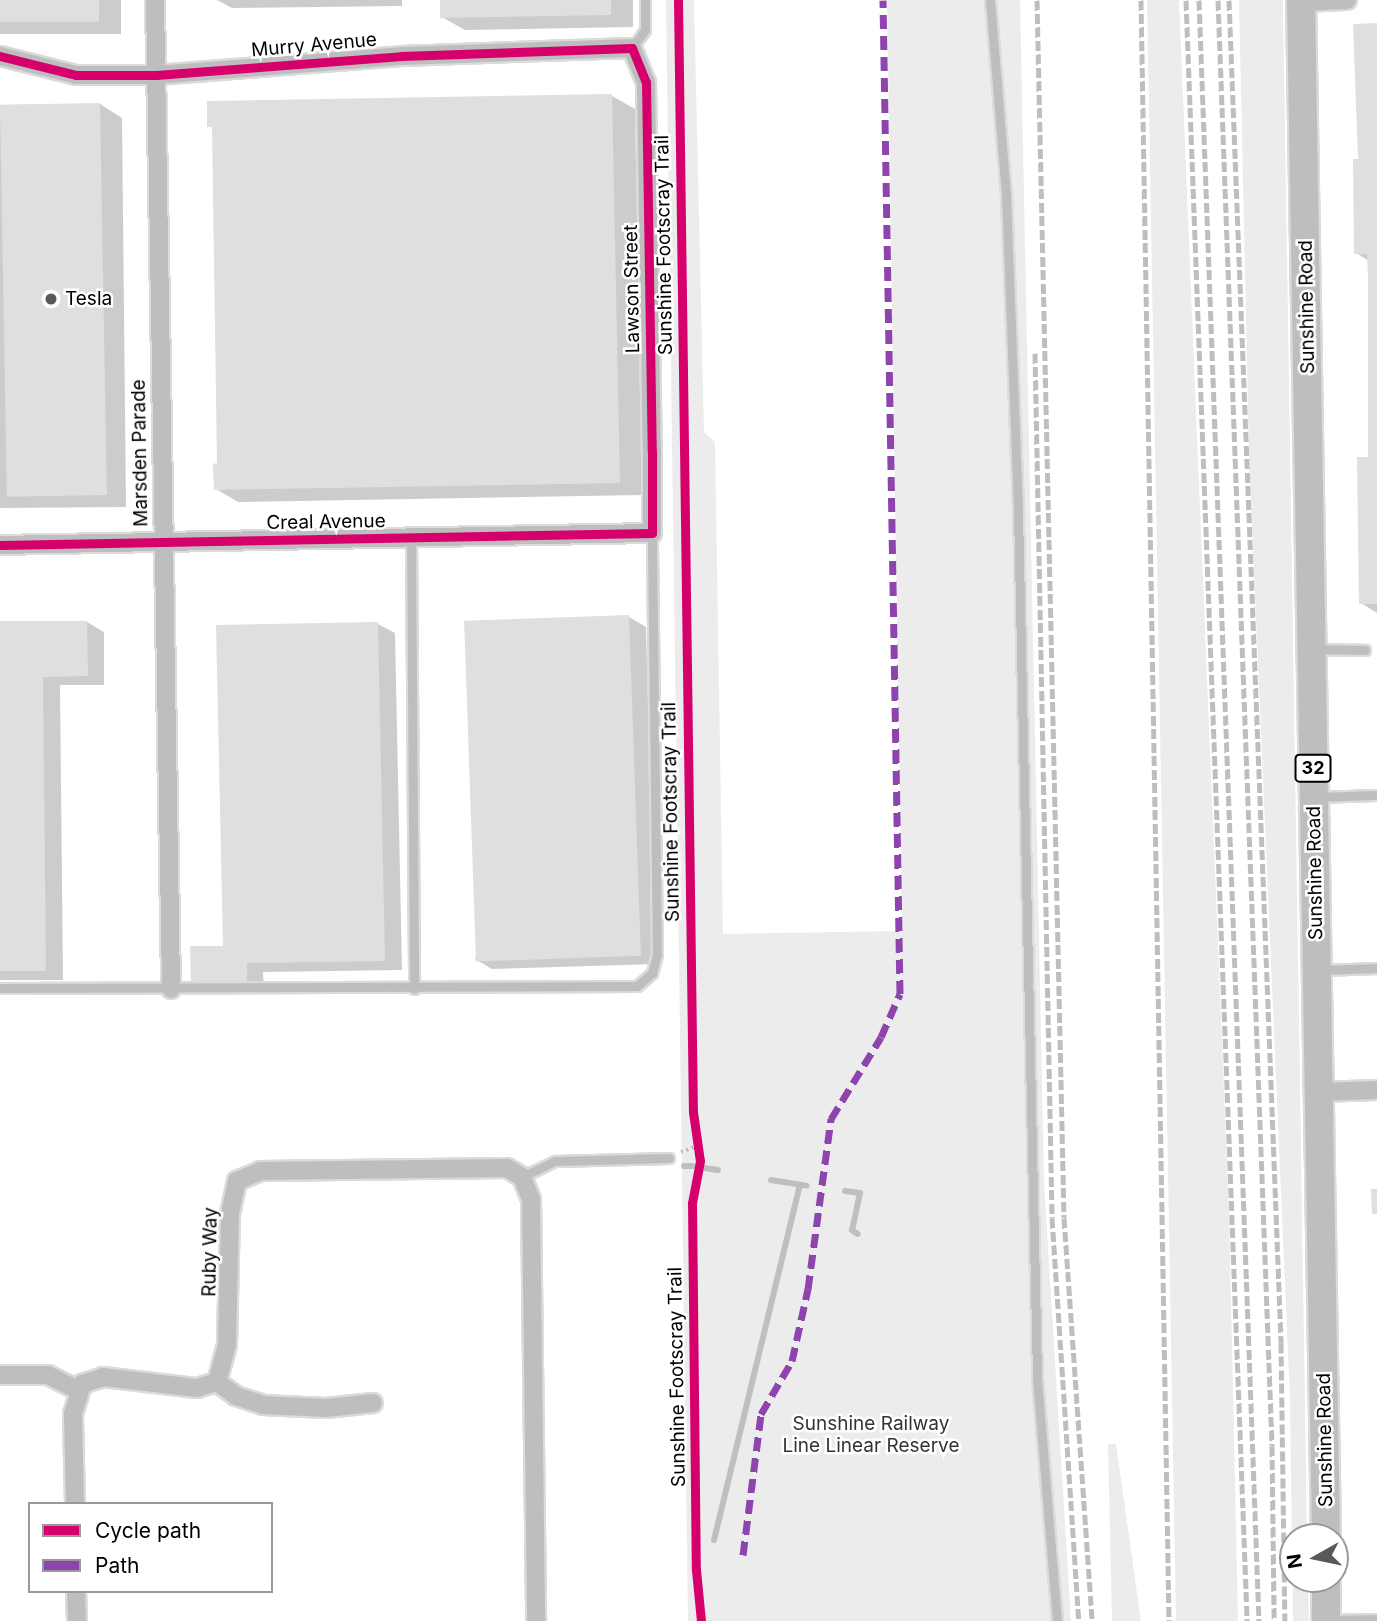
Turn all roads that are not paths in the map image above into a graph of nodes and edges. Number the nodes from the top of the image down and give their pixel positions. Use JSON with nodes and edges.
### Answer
{"nodes":[{"id":1,"x":155,"y":0,"type":"edge"},
{"id":2,"x":645,"y":0,"type":"edge"},
{"id":3,"x":990,"y":0,"type":"edge"},
{"id":4,"x":1347,"y":0,"type":"edge"},
{"id":5,"x":1301,"y":1,"type":"edge"},
{"id":6,"x":632,"y":48,"type":"junction"},
{"id":7,"x":0,"y":56,"type":"edge"},
{"id":8,"x":156,"y":75,"type":"junction"},
{"id":9,"x":652,"y":533,"type":"junction"},
{"id":10,"x":411,"y":538,"type":"junction"},
{"id":11,"x":162,"y":542,"type":"junction"},
{"id":12,"x":0,"y":545,"type":"edge"},
{"id":13,"x":1312,"y":649,"type":"junction"},
{"id":14,"x":1365,"y":650,"type":"dead end"},
{"id":15,"x":1377,"y":795,"type":"edge"},
{"id":16,"x":1314,"y":797,"type":"junction"},
{"id":17,"x":1373,"y":969,"type":"edge"},
{"id":18,"x":1317,"y":970,"type":"junction"},
{"id":19,"x":0,"y":988,"type":"edge"},
{"id":20,"x":171,"y":989,"type":"junction"},
{"id":21,"x":414,"y":989,"type":"junction"},
{"id":22,"x":1377,"y":1090,"type":"edge"},
{"id":23,"x":1320,"y":1092,"type":"junction"},
{"id":24,"x":669,"y":1158,"type":"road end"},
{"id":25,"x":522,"y":1177,"type":"junction"},
{"id":26,"x":0,"y":1375,"type":"edge"},
{"id":27,"x":217,"y":1382,"type":"junction"},
{"id":28,"x":77,"y":1391,"type":"junction"},
{"id":29,"x":373,"y":1403,"type":"dead end"},
{"id":30,"x":75,"y":1502,"type":"edge"},
{"id":31,"x":1326,"y":1523,"type":"edge"},
{"id":32,"x":76,"y":1593,"type":"edge"},
{"id":33,"x":1326,"y":1593,"type":"edge"},
{"id":34,"x":1377,"y":1619,"type":"edge"},
{"id":35,"x":77,"y":1621,"type":"edge"},
{"id":36,"x":536,"y":1621,"type":"edge"},
{"id":37,"x":1057,"y":1621,"type":"edge"},
{"id":38,"x":1326,"y":1621,"type":"edge"}],
"edges":[{"from":1,"to":8,"type":"street","name":"Marsden Parade"},
{"from":2,"to":6,"type":"lane"},
{"from":3,"to":37,"type":"lane"},
{"from":4,"to":5,"type":"street"},
{"from":5,"to":13,"type":"main road","name":"Sunshine Road","number":"32"},
{"from":6,"to":8,"type":"street","name":"Murry Avenue"},
{"from":6,"to":9,"type":"street","name":"Lawson Street"},
{"from":7,"to":8,"type":"street","name":"Murry Avenue"},
{"from":8,"to":11,"type":"street","name":"Marsden Parade"},
{"from":9,"to":10,"type":"street","name":"Creal Avenue"},
{"from":9,"to":21,"type":"lane"},
{"from":10,"to":11,"type":"street","name":"Creal Avenue"},
{"from":10,"to":21,"type":"lane"},
{"from":11,"to":12,"type":"street","name":"Creal Avenue"},
{"from":11,"to":20,"type":"street","name":"Marsden Parade"},
{"from":13,"to":14,"type":"lane"},
{"from":13,"to":16,"type":"main road","name":"Sunshine Road","number":"32"},
{"from":15,"to":16,"type":"lane"},
{"from":16,"to":18,"type":"main road","name":"Sunshine Road","number":"32"},
{"from":17,"to":18,"type":"lane"},
{"from":18,"to":23,"type":"main road","name":"Sunshine Road","number":"32"},
{"from":19,"to":20,"type":"lane"},
{"from":20,"to":21,"type":"lane"},
{"from":22,"to":23,"type":"street"},
{"from":23,"to":31,"type":"main road","name":"Sunshine Road","number":"32"},
{"from":24,"to":25,"type":"lane"},
{"from":25,"to":27,"type":"street","name":"Ruby Way"},
{"from":25,"to":36,"type":"street"},
{"from":26,"to":28,"type":"street"},
{"from":27,"to":28,"type":"street"},
{"from":27,"to":29,"type":"street"},
{"from":28,"to":30,"type":"street"},
{"from":32,"to":35,"type":"street"},
{"from":33,"to":38,"type":"main road"},
{"from":34,"to":38,"type":"lane"}]}
